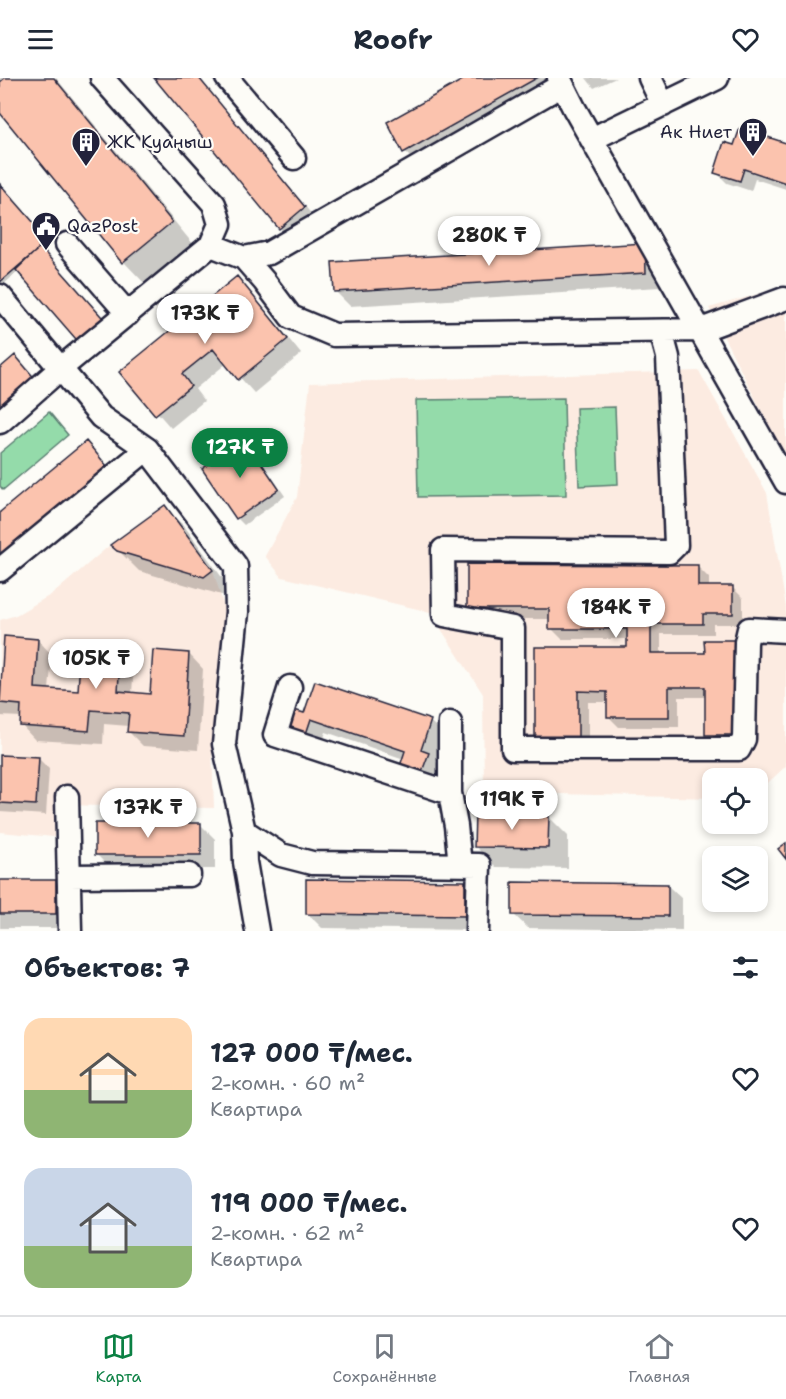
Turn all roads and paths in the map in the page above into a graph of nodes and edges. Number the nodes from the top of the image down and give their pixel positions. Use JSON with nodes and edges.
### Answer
{"nodes":[{"id":1,"x":102,"y":78,"type":"edge"},
{"id":2,"x":228,"y":78,"type":"edge"},
{"id":3,"x":651,"y":78,"type":"edge"},
{"id":4,"x":717,"y":78,"type":"edge"},
{"id":5,"x":561,"y":82,"type":"edge"},
{"id":6,"x":663,"y":105,"type":"junction"},
{"id":7,"x":592,"y":139,"type":"junction"},
{"id":8,"x":294,"y":158,"type":"dead end"},
{"id":9,"x":67,"y":244,"type":"dead end"},
{"id":10,"x":211,"y":245,"type":"junction"},
{"id":11,"x":244,"y":258,"type":"junction"},
{"id":12,"x":0,"y":296,"type":"edge"},
{"id":13,"x":784,"y":299,"type":"dead end"},
{"id":14,"x":128,"y":314,"type":"junction"},
{"id":15,"x":700,"y":330,"type":"junction"},
{"id":16,"x":661,"y":331,"type":"junction"},
{"id":17,"x":61,"y":368,"type":"junction"},
{"id":18,"x":0,"y":422,"type":"edge"},
{"id":19,"x":147,"y":449,"type":"junction"},
{"id":20,"x":786,"y":482,"type":"edge"},
{"id":21,"x":0,"y":570,"type":"edge"},
{"id":22,"x":786,"y":632,"type":"edge"},
{"id":23,"x":290,"y":687,"type":"dead end"},
{"id":24,"x":450,"y":723,"type":"dead end"},
{"id":25,"x":450,"y":793,"type":"junction"},
{"id":26,"x":67,"y":796,"type":"dead end"},
{"id":27,"x":244,"y":831,"type":"junction"},
{"id":28,"x":460,"y":865,"type":"junction"},
{"id":29,"x":189,"y":875,"type":"dead end"},
{"id":30,"x":69,"y":876,"type":"junction"},
{"id":31,"x":70,"y":931,"type":"edge"},
{"id":32,"x":257,"y":931,"type":"edge"},
{"id":33,"x":477,"y":931,"type":"edge"}],
"edges":[{"from":1,"to":10,"type":"lane"},
{"from":2,"to":8,"type":"lane"},
{"from":3,"to":6,"type":"lane"},
{"from":4,"to":6,"type":"lane"},
{"from":5,"to":7,"type":"lane"},
{"from":5,"to":11,"type":"lane"},
{"from":6,"to":7,"type":"lane"},
{"from":7,"to":15,"type":"lane"},
{"from":9,"to":14,"type":"lane"},
{"from":10,"to":11,"type":"lane"},
{"from":10,"to":14,"type":"lane"},
{"from":11,"to":16,"type":"lane"},
{"from":12,"to":17,"type":"lane"},
{"from":13,"to":15,"type":"lane"},
{"from":14,"to":17,"type":"lane"},
{"from":15,"to":16,"type":"lane"},
{"from":15,"to":20,"type":"lane"},
{"from":16,"to":22,"type":"lane"},
{"from":17,"to":18,"type":"lane"},
{"from":17,"to":19,"type":"lane"},
{"from":19,"to":21,"type":"lane"},
{"from":19,"to":27,"type":"lane"},
{"from":23,"to":25,"type":"lane"},
{"from":24,"to":25,"type":"lane"},
{"from":25,"to":28,"type":"lane"},
{"from":26,"to":30,"type":"lane"},
{"from":27,"to":28,"type":"lane"},
{"from":27,"to":32,"type":"lane"},
{"from":28,"to":33,"type":"lane"},
{"from":29,"to":30,"type":"lane"},
{"from":30,"to":31,"type":"lane"}]}
